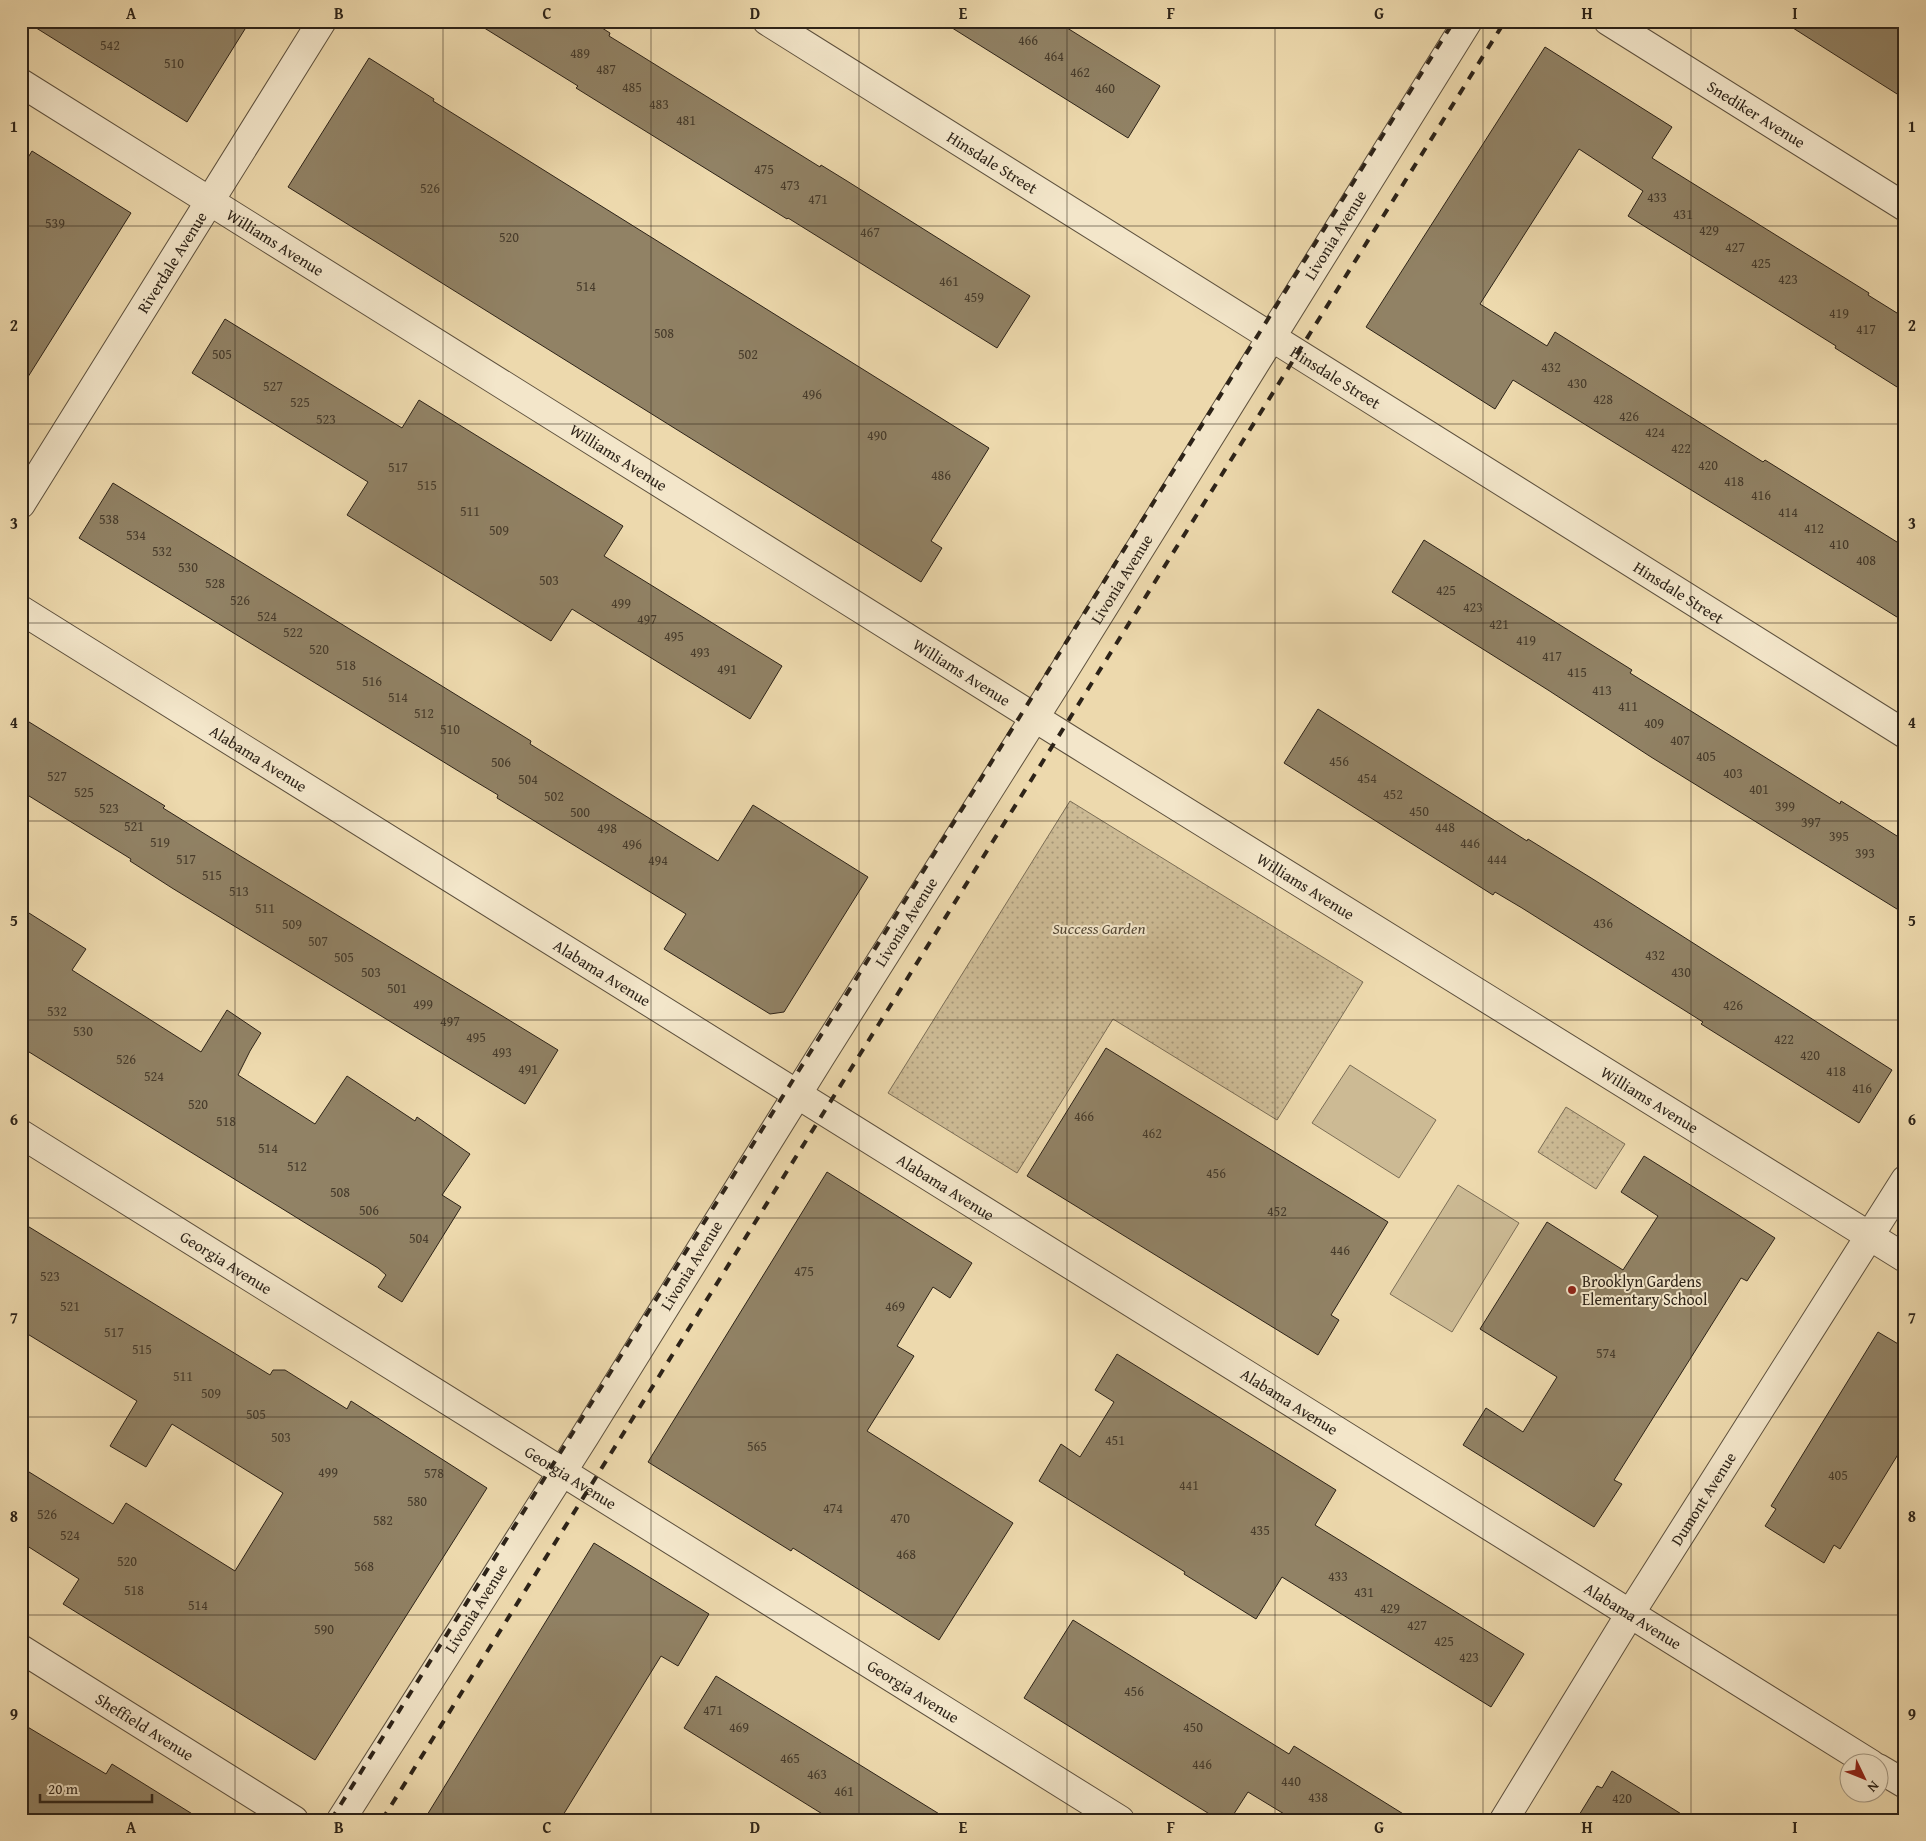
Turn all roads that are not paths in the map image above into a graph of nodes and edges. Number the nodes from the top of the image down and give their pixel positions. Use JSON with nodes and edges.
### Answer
{"nodes":[{"id":1,"x":322,"y":21,"type":"edge"},
{"id":2,"x":767,"y":21,"type":"edge"},
{"id":3,"x":1468,"y":21,"type":"edge"},
{"id":4,"x":1608,"y":21,"type":"edge"},
{"id":5,"x":21,"y":83,"type":"edge"},
{"id":6,"x":210,"y":202,"type":"junction"},
{"id":7,"x":1905,"y":207,"type":"edge"},
{"id":8,"x":1270,"y":337,"type":"junction"},
{"id":9,"x":21,"y":504,"type":"edge"},
{"id":10,"x":21,"y":610,"type":"edge"},
{"id":11,"x":1034,"y":717,"type":"junction"},
{"id":12,"x":1905,"y":734,"type":"edge"},
{"id":13,"x":798,"y":1094,"type":"junction"},
{"id":14,"x":21,"y":1134,"type":"edge"},
{"id":15,"x":1905,"y":1180,"type":"edge"},
{"id":16,"x":1870,"y":1236,"type":"junction"},
{"id":17,"x":1905,"y":1258,"type":"edge"},
{"id":18,"x":562,"y":1471,"type":"junction"},
{"id":19,"x":1630,"y":1614,"type":"junction"},
{"id":20,"x":21,"y":1649,"type":"edge"},
{"id":21,"x":1855,"y":1754,"type":"edge"},
{"id":22,"x":1888,"y":1774,"type":"edge"},
{"id":23,"x":1905,"y":1784,"type":"edge"},
{"id":24,"x":294,"y":1820,"type":"edge"},
{"id":25,"x":341,"y":1820,"type":"edge"},
{"id":26,"x":1120,"y":1820,"type":"edge"},
{"id":27,"x":1504,"y":1820,"type":"edge"}],
"edges":[{"from":1,"to":6,"type":"street","name":"Riverdale Avenue"},
{"from":2,"to":8,"type":"street","name":"Hinsdale Street"},
{"from":3,"to":8,"type":"street","name":"Livonia Avenue"},
{"from":4,"to":7,"type":"street","name":"Snediker Avenue"},
{"from":5,"to":6,"type":"street","name":"Williams Avenue"},
{"from":6,"to":9,"type":"street","name":"Riverdale Avenue"},
{"from":6,"to":11,"type":"street","name":"Williams Avenue"},
{"from":8,"to":11,"type":"street","name":"Livonia Avenue"},
{"from":8,"to":12,"type":"street","name":"Hinsdale Street"},
{"from":10,"to":13,"type":"street","name":"Alabama Avenue"},
{"from":11,"to":13,"type":"street","name":"Livonia Avenue"},
{"from":11,"to":16,"type":"street","name":"Williams Avenue"},
{"from":13,"to":18,"type":"street","name":"Livonia Avenue"},
{"from":13,"to":19,"type":"street","name":"Alabama Avenue"},
{"from":14,"to":18,"type":"street","name":"Georgia Avenue"},
{"from":15,"to":16,"type":"street","name":"Dumont Avenue"},
{"from":16,"to":17,"type":"street","name":"Williams Avenue"},
{"from":16,"to":19,"type":"street","name":"Dumont Avenue"},
{"from":18,"to":25,"type":"street","name":"Livonia Avenue"},
{"from":18,"to":26,"type":"street","name":"Georgia Avenue"},
{"from":19,"to":21,"type":"street","name":"Alabama Avenue"},
{"from":19,"to":27,"type":"street","name":"Dumont Avenue"},
{"from":20,"to":24,"type":"street","name":"Sheffield Avenue"},
{"from":22,"to":23,"type":"street"}]}
